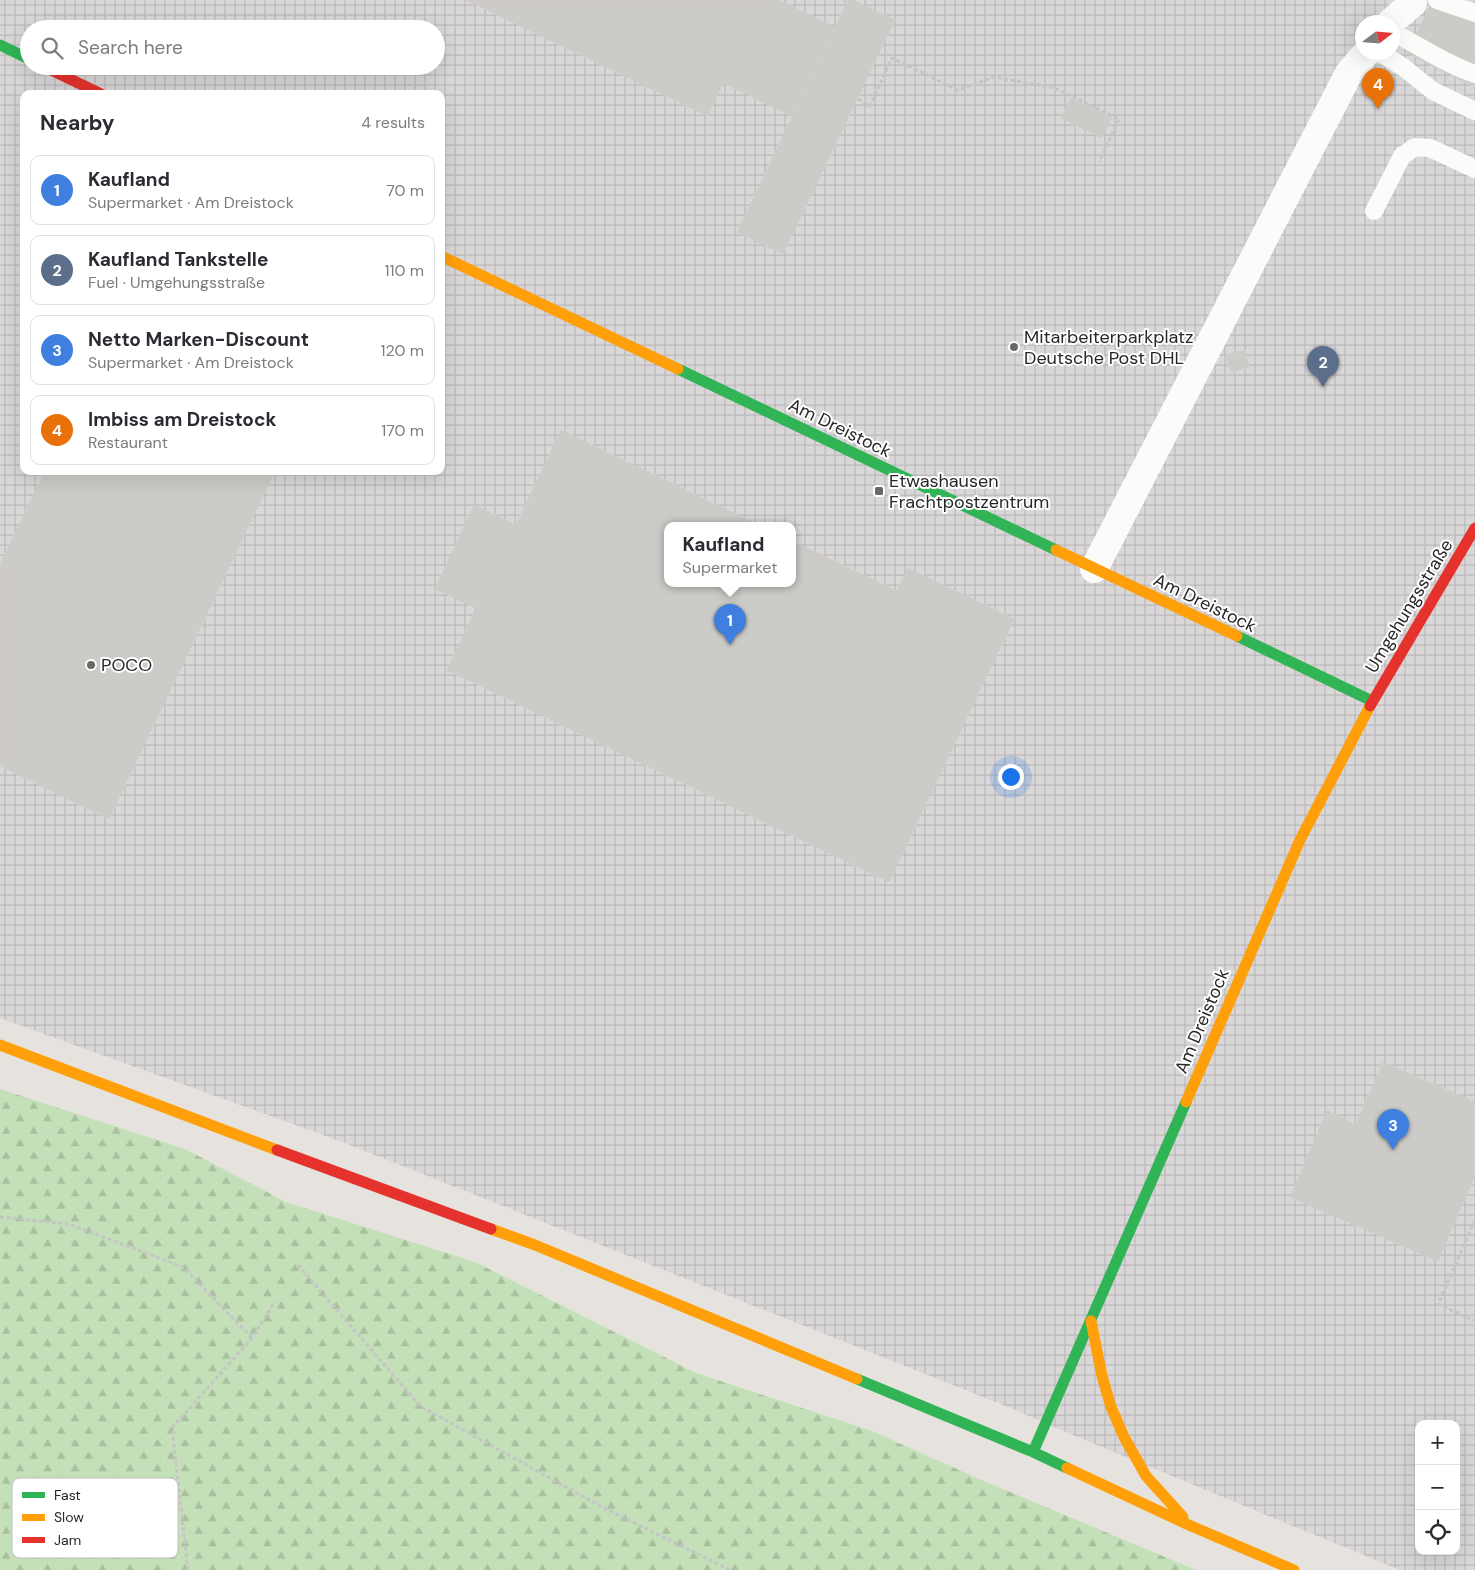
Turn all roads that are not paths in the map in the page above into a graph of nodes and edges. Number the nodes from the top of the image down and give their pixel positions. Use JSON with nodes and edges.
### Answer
{"nodes":[{"id":1,"x":1423,"y":1,"type":"edge"},
{"id":2,"x":1475,"y":14,"type":"edge"},
{"id":3,"x":1400,"y":16,"type":"edge"},
{"id":4,"x":1400,"y":36,"type":"edge"},
{"id":5,"x":0,"y":46,"type":"edge"},
{"id":6,"x":20,"y":55,"type":"edge"},
{"id":7,"x":1360,"y":60,"type":"edge"},
{"id":8,"x":1391,"y":60,"type":"edge"},
{"id":9,"x":1475,"y":74,"type":"edge"},
{"id":10,"x":62,"y":75,"type":"edge"},
{"id":11,"x":93,"y":90,"type":"edge"},
{"id":12,"x":1475,"y":111,"type":"edge"},
{"id":13,"x":1475,"y":169,"type":"edge"},
{"id":14,"x":1374,"y":211,"type":"dead end"},
{"id":15,"x":445,"y":258,"type":"edge"},
{"id":16,"x":1475,"y":528,"type":"edge"},
{"id":17,"x":1094,"y":569,"type":"junction"},
{"id":18,"x":1372,"y":702,"type":"junction"},
{"id":19,"x":0,"y":1045,"type":"edge"},
{"id":20,"x":1091,"y":1322,"type":"junction"},
{"id":21,"x":1033,"y":1452,"type":"junction"},
{"id":22,"x":1191,"y":1526,"type":"junction"},
{"id":23,"x":1294,"y":1570,"type":"edge"}],
"edges":[{"from":1,"to":2,"type":"lane"},
{"from":1,"to":3,"type":"street"},
{"from":4,"to":9,"type":"lane"},
{"from":5,"to":6,"type":"street"},
{"from":7,"to":17,"type":"street"},
{"from":8,"to":12,"type":"lane"},
{"from":10,"to":11,"type":"street"},
{"from":13,"to":14,"type":"lane"},
{"from":15,"to":17,"type":"street","name":"Am Dreistock"},
{"from":16,"to":18,"type":"street","name":"Umgehungsstraße"},
{"from":17,"to":18,"type":"street","name":"Am Dreistock"},
{"from":18,"to":20,"type":"street","name":"Am Dreistock"},
{"from":19,"to":21,"type":"street"},
{"from":20,"to":21,"type":"street","name":"Am Dreistock"},
{"from":20,"to":22,"type":"street"},
{"from":21,"to":22,"type":"street"},
{"from":22,"to":23,"type":"street"}]}
